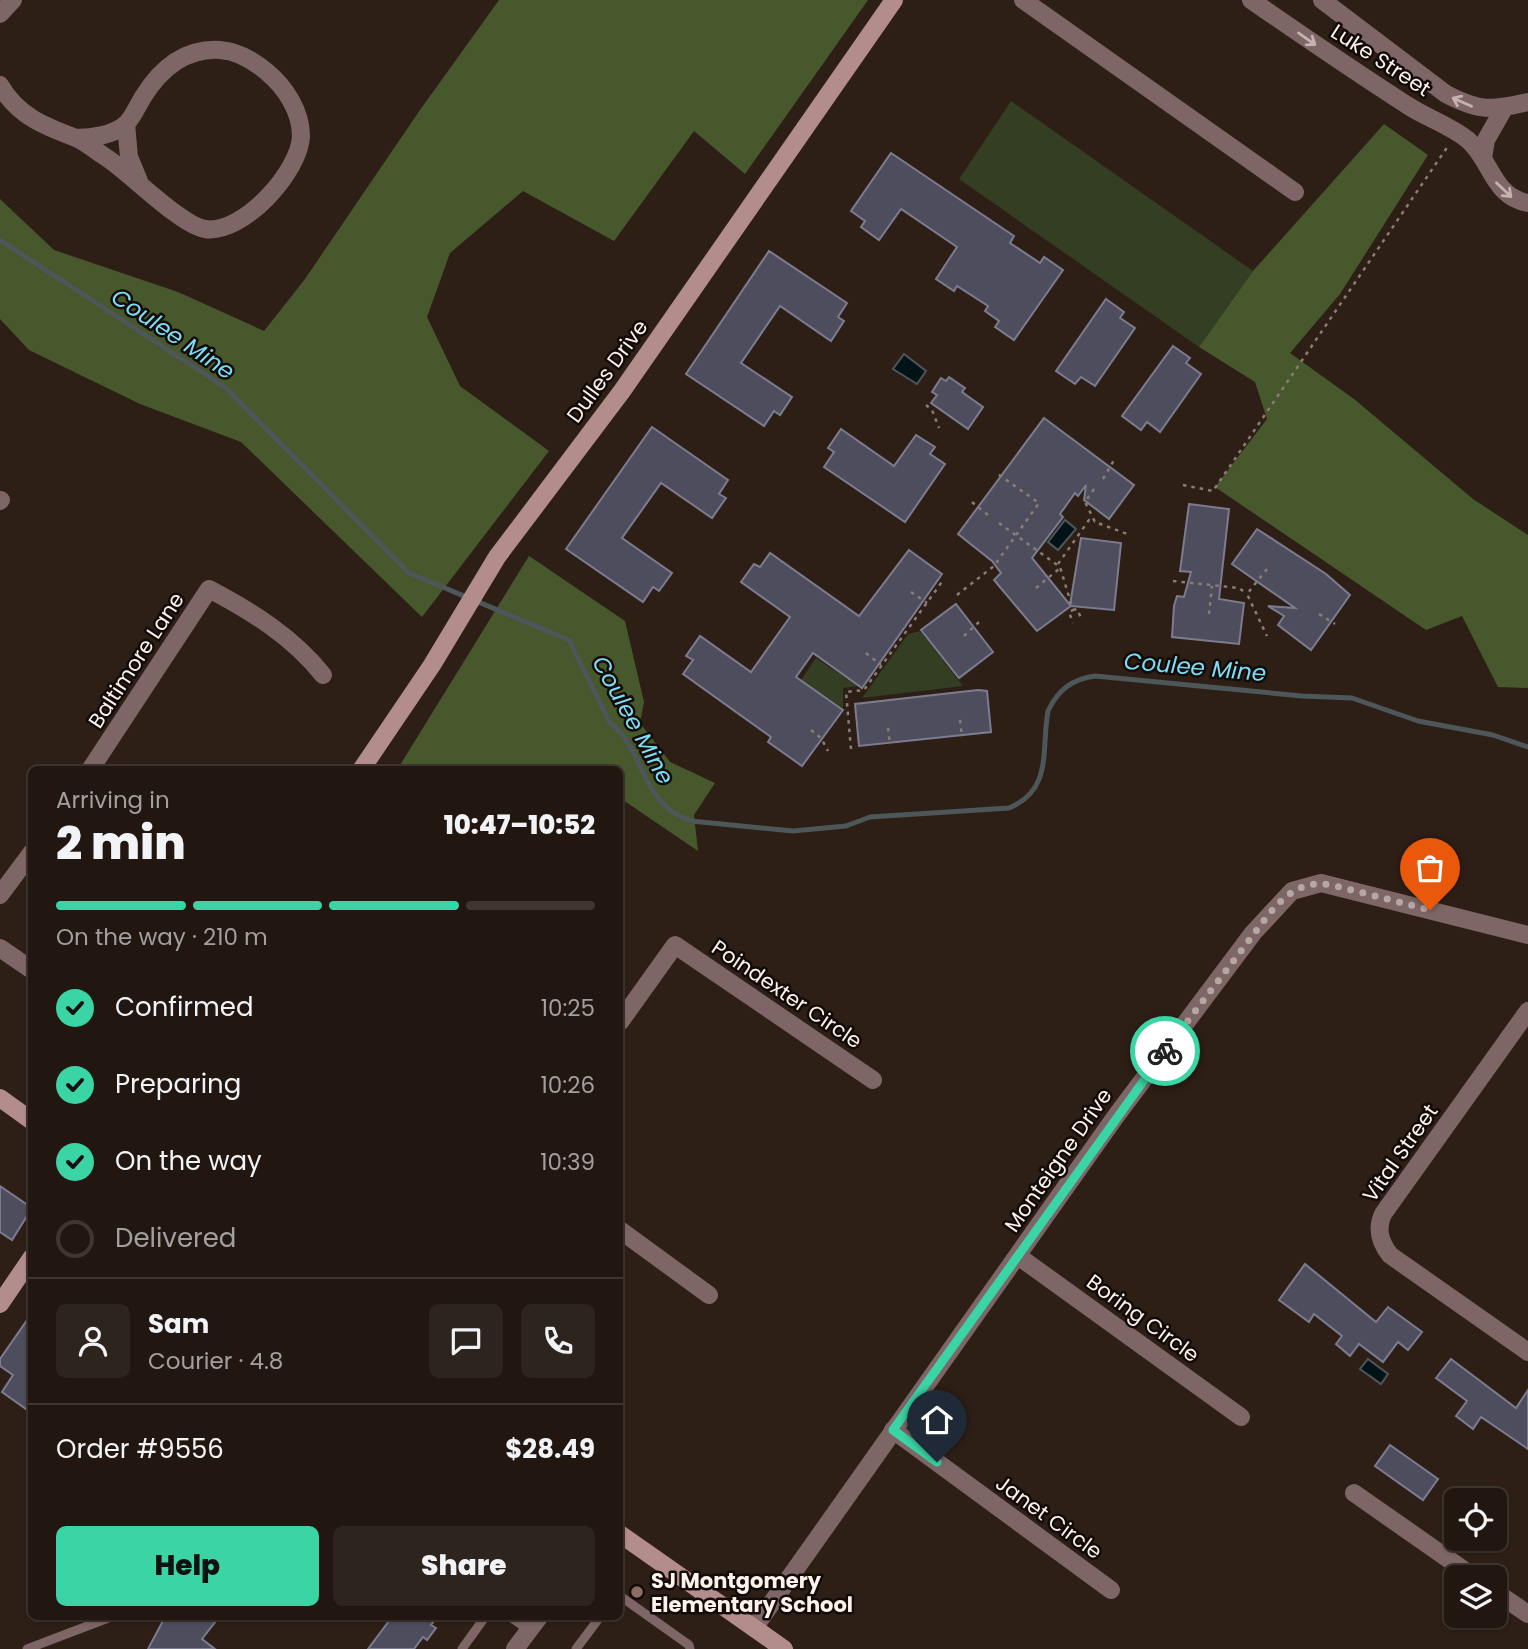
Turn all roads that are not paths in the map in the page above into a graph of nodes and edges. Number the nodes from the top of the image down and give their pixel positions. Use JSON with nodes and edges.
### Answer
{"nodes":[{"id":1,"x":13,"y":0,"type":"edge"},
{"id":2,"x":894,"y":0,"type":"edge"},
{"id":3,"x":1023,"y":0,"type":"edge"},
{"id":4,"x":1251,"y":0,"type":"edge"},
{"id":5,"x":1322,"y":0,"type":"edge"},
{"id":6,"x":0,"y":13,"type":"edge"},
{"id":7,"x":0,"y":85,"type":"edge"},
{"id":8,"x":1528,"y":102,"type":"edge"},
{"id":9,"x":1503,"y":110,"type":"junction"},
{"id":10,"x":126,"y":124,"type":"junction"},
{"id":11,"x":76,"y":138,"type":"junction"},
{"id":12,"x":1483,"y":158,"type":"junction"},
{"id":13,"x":140,"y":182,"type":"junction"},
{"id":14,"x":1295,"y":192,"type":"dead end"},
{"id":15,"x":1528,"y":203,"type":"edge"},
{"id":16,"x":323,"y":675,"type":"dead end"},
{"id":17,"x":101,"y":766,"type":"edge"},
{"id":18,"x":363,"y":766,"type":"edge"},
{"id":19,"x":28,"y":857,"type":"edge"},
{"id":20,"x":0,"y":895,"type":"edge"},
{"id":21,"x":1528,"y":935,"type":"edge"},
{"id":22,"x":0,"y":948,"type":"edge"},
{"id":23,"x":28,"y":967,"type":"edge"},
{"id":24,"x":1528,"y":1011,"type":"edge"},
{"id":25,"x":623,"y":1018,"type":"edge"},
{"id":26,"x":873,"y":1080,"type":"dead end"},
{"id":27,"x":0,"y":1098,"type":"edge"},
{"id":28,"x":28,"y":1118,"type":"edge"},
{"id":29,"x":623,"y":1232,"type":"edge"},
{"id":30,"x":1018,"y":1256,"type":"junction"},
{"id":31,"x":28,"y":1263,"type":"edge"},
{"id":32,"x":709,"y":1295,"type":"dead end"},
{"id":33,"x":0,"y":1304,"type":"edge"},
{"id":34,"x":1528,"y":1352,"type":"edge"},
{"id":35,"x":1241,"y":1417,"type":"dead end"},
{"id":36,"x":893,"y":1430,"type":"junction"},
{"id":37,"x":1354,"y":1493,"type":"dead end"},
{"id":38,"x":623,"y":1536,"type":"edge"},
{"id":39,"x":1457,"y":1565,"type":"edge"},
{"id":40,"x":1111,"y":1590,"type":"dead end"},
{"id":41,"x":623,"y":1598,"type":"edge"},
{"id":42,"x":1507,"y":1600,"type":"edge"},
{"id":43,"x":1528,"y":1614,"type":"edge"},
{"id":44,"x":103,"y":1620,"type":"edge"},
{"id":45,"x":483,"y":1620,"type":"edge"},
{"id":46,"x":512,"y":1620,"type":"edge"},
{"id":47,"x":598,"y":1620,"type":"edge"},
{"id":48,"x":754,"y":1628,"type":"junction"},
{"id":49,"x":526,"y":1638,"type":"edge"},
{"id":50,"x":27,"y":1649,"type":"edge"},
{"id":51,"x":461,"y":1649,"type":"edge"},
{"id":52,"x":576,"y":1649,"type":"edge"},
{"id":53,"x":690,"y":1649,"type":"edge"},
{"id":54,"x":784,"y":1649,"type":"edge"}],
"edges":[{"from":1,"to":6,"type":"street"},
{"from":2,"to":18,"type":"street","name":"Dulles Drive"},
{"from":3,"to":14,"type":"street"},
{"from":4,"to":12,"type":"street","name":"Luke Street","one_way":true},
{"from":9,"to":5,"type":"street","name":"Luke Street","one_way":true},
{"from":7,"to":11,"type":"street"},
{"from":8,"to":9,"type":"street","name":"Luke Street"},
{"from":9,"to":12,"type":"street"},
{"from":10,"to":11,"type":"street"},
{"from":10,"to":13,"type":"street"},
{"from":10,"to":13,"type":"street"},
{"from":11,"to":13,"type":"street"},
{"from":12,"to":15,"type":"street","name":"Luke Street","one_way":true},
{"from":16,"to":17,"type":"street","name":"Baltimore Lane"},
{"from":19,"to":20,"type":"street"},
{"from":21,"to":30,"type":"street","name":"Monteigne Drive"},
{"from":22,"to":23,"type":"street"},
{"from":24,"to":34,"type":"street","name":"Vital Street"},
{"from":25,"to":26,"type":"street","name":"Poindexter Circle"},
{"from":27,"to":28,"type":"street"},
{"from":29,"to":32,"type":"street"},
{"from":30,"to":35,"type":"street","name":"Boring Circle"},
{"from":30,"to":36,"type":"street","name":"Monteigne Drive"},
{"from":31,"to":33,"type":"street"},
{"from":36,"to":40,"type":"street","name":"Janet Circle"},
{"from":36,"to":48,"type":"street","name":"Monteigne Drive"},
{"from":37,"to":39,"type":"street"},
{"from":38,"to":48,"type":"street"},
{"from":41,"to":53,"type":"lane"},
{"from":42,"to":43,"type":"street"},
{"from":44,"to":50,"type":"lane"},
{"from":45,"to":51,"type":"lane"},
{"from":46,"to":49,"type":"lane"},
{"from":47,"to":52,"type":"lane"},
{"from":48,"to":54,"type":"street"}]}
